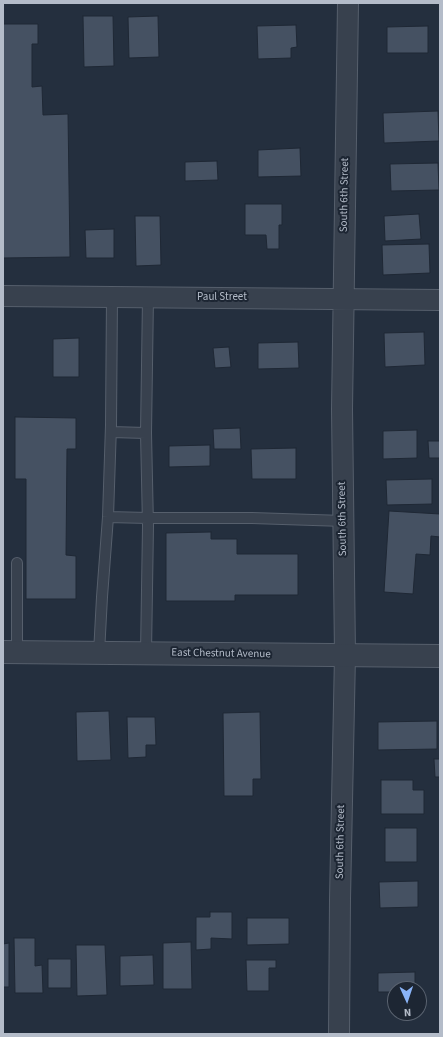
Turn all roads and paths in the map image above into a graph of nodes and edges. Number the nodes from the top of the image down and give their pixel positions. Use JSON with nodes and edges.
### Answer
{"nodes":[{"id":1,"x":348,"y":3,"type":"edge"},
{"id":2,"x":3,"y":296,"type":"edge"},
{"id":3,"x":112,"y":297,"type":"junction"},
{"id":4,"x":148,"y":297,"type":"junction"},
{"id":5,"x":344,"y":299,"type":"junction"},
{"id":6,"x":440,"y":300,"type":"edge"},
{"id":7,"x":111,"y":432,"type":"junction"},
{"id":8,"x":146,"y":433,"type":"junction"},
{"id":9,"x":108,"y":517,"type":"junction"},
{"id":10,"x":148,"y":518,"type":"junction"},
{"id":11,"x":344,"y":521,"type":"junction"},
{"id":12,"x":17,"y":563,"type":"dead end"},
{"id":13,"x":10,"y":652,"type":"edge"},
{"id":14,"x":99,"y":653,"type":"junction"},
{"id":15,"x":146,"y":653,"type":"junction"},
{"id":16,"x":345,"y":656,"type":"junction"},
{"id":17,"x":440,"y":656,"type":"edge"},
{"id":18,"x":339,"y":1034,"type":"edge"}],
"edges":[{"from":1,"to":5,"type":"street","name":"South 6th Street"},
{"from":2,"to":3,"type":"street","name":"Paul Street"},
{"from":3,"to":4,"type":"street","name":"Paul Street"},
{"from":3,"to":7,"type":"lane"},
{"from":4,"to":5,"type":"street","name":"Paul Street"},
{"from":4,"to":8,"type":"lane"},
{"from":5,"to":6,"type":"street","name":"Paul Street"},
{"from":5,"to":11,"type":"street","name":"South 6th Street"},
{"from":7,"to":8,"type":"lane"},
{"from":7,"to":9,"type":"lane"},
{"from":8,"to":10,"type":"lane"},
{"from":9,"to":10,"type":"lane"},
{"from":9,"to":14,"type":"lane"},
{"from":10,"to":11,"type":"lane"},
{"from":10,"to":15,"type":"lane"},
{"from":11,"to":16,"type":"street","name":"South 6th Street"},
{"from":12,"to":13,"type":"lane"},
{"from":13,"to":14,"type":"street","name":"East Chestnut Avenue"},
{"from":14,"to":15,"type":"street","name":"East Chestnut Avenue"},
{"from":15,"to":16,"type":"street","name":"East Chestnut Avenue"},
{"from":16,"to":17,"type":"street","name":"East Chestnut Avenue"},
{"from":16,"to":18,"type":"street","name":"South 6th Street"}]}
